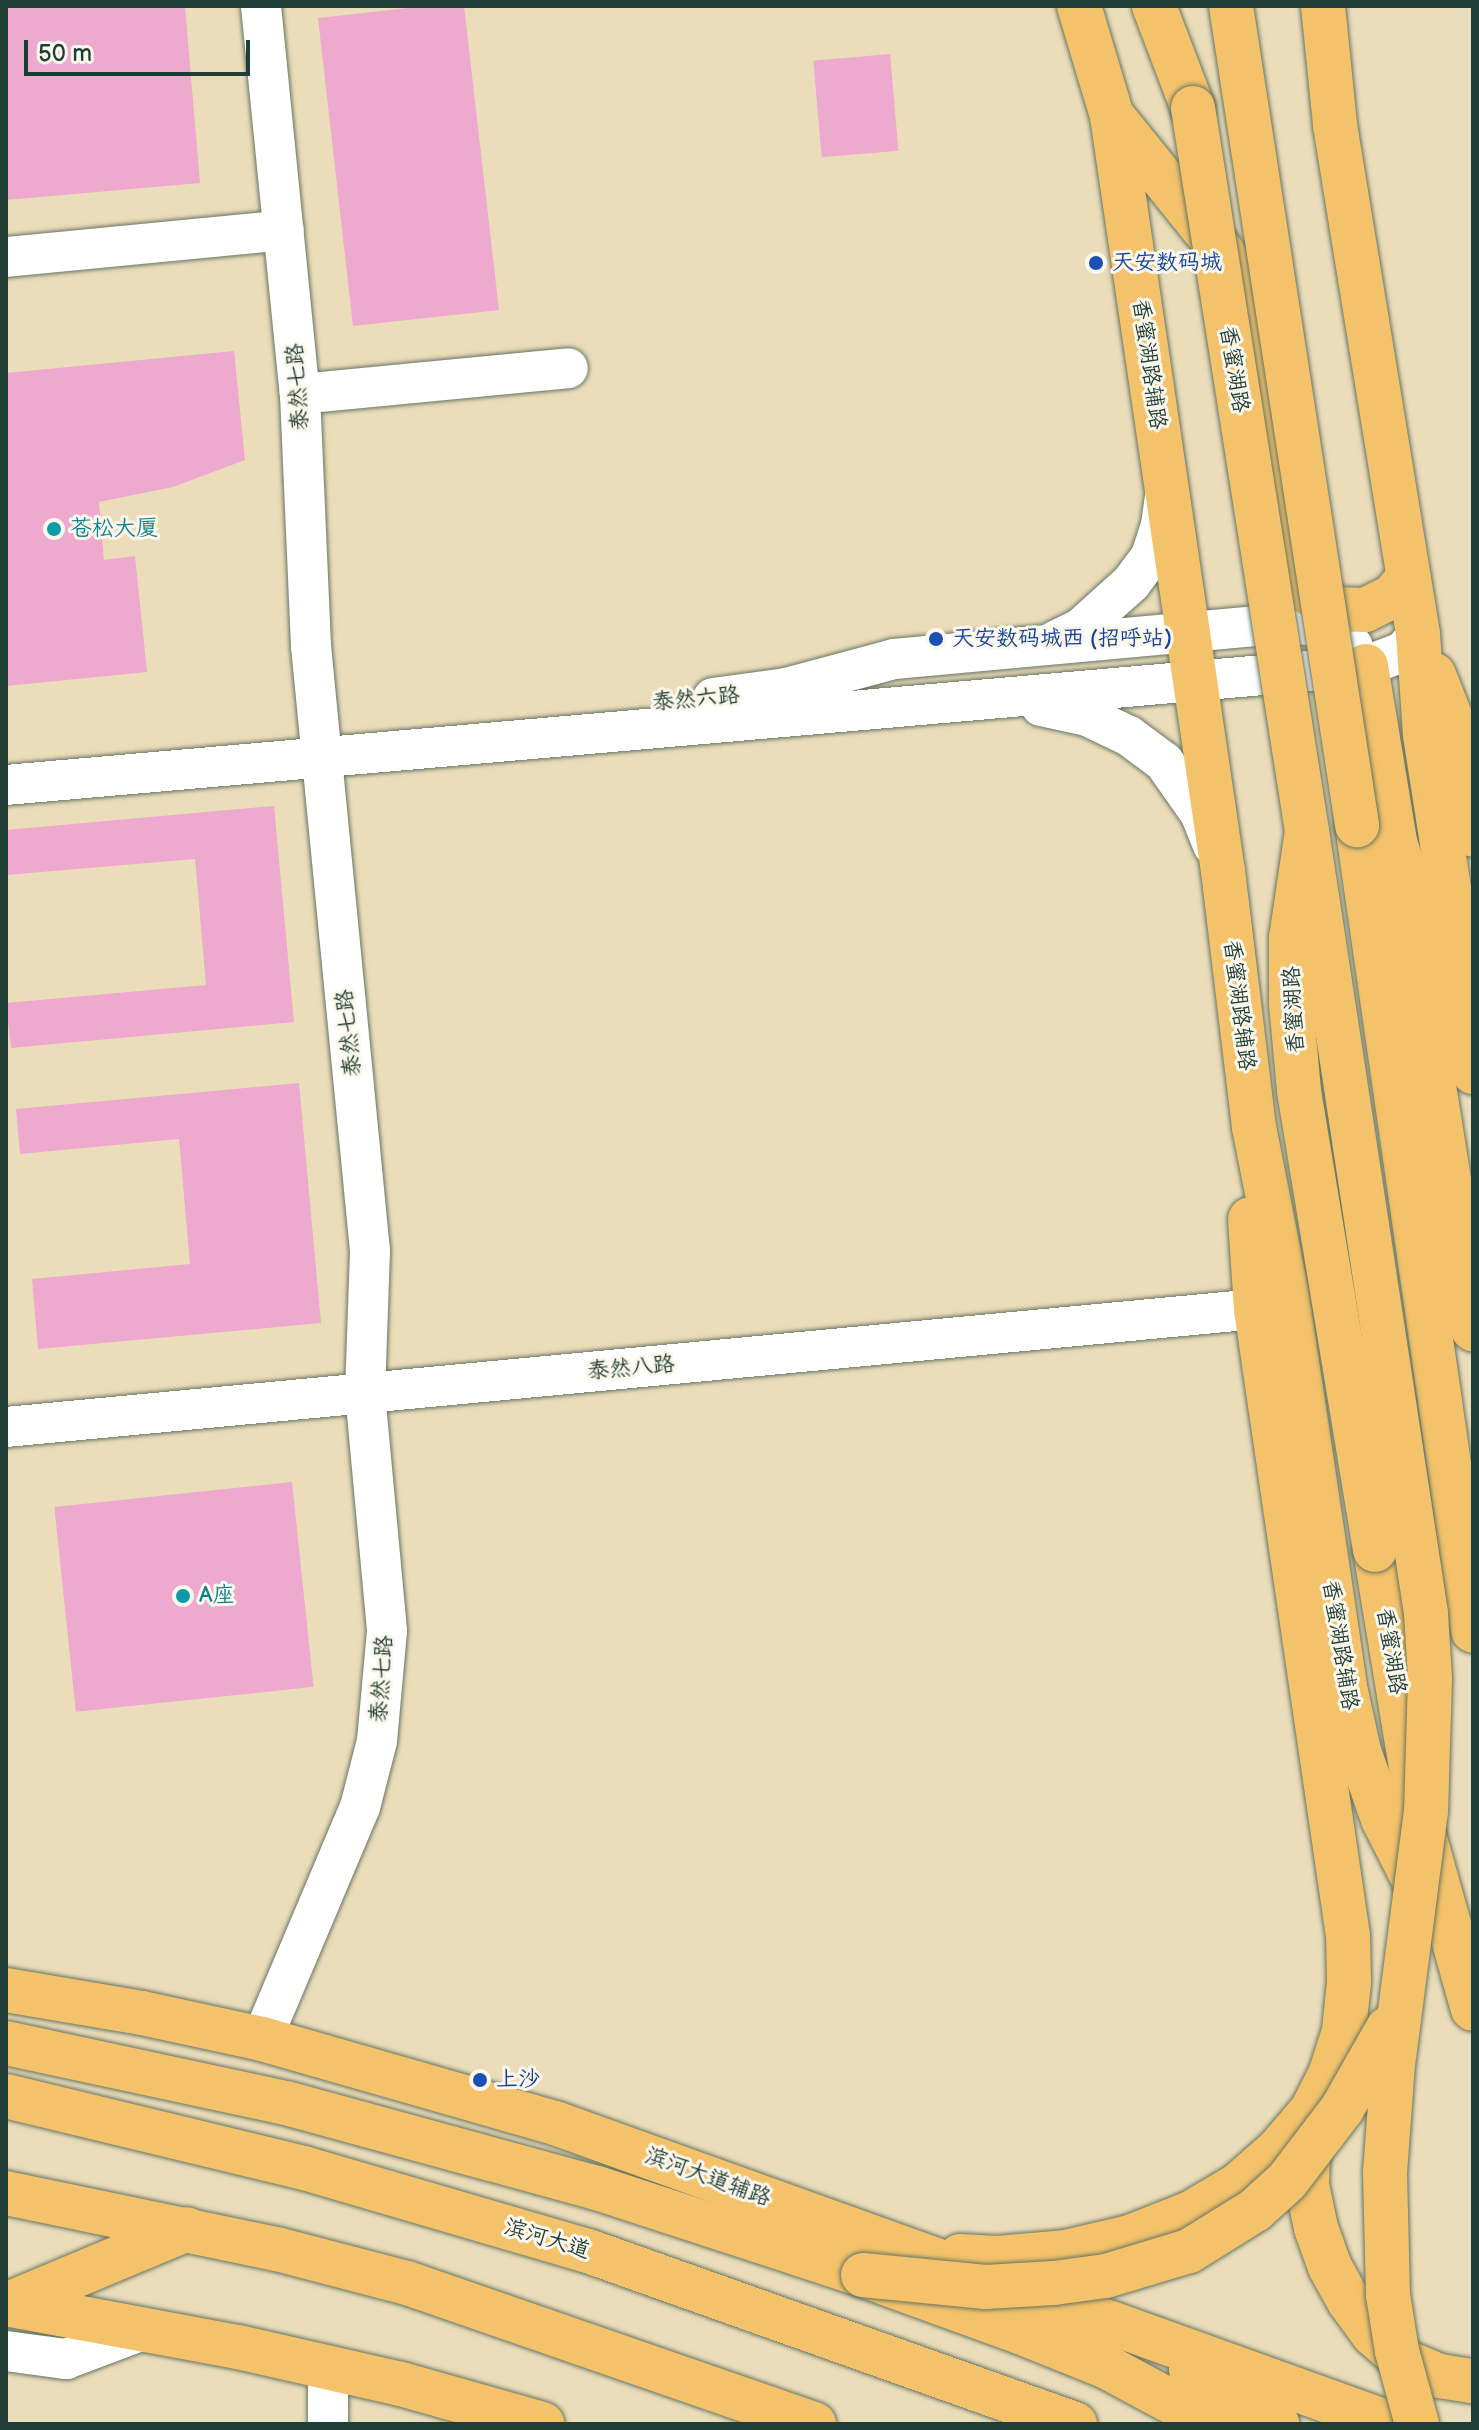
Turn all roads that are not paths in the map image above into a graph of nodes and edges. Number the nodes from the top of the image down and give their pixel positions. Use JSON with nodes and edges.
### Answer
{"nodes":[{"id":1,"x":261,"y":6,"type":"edge"},
{"id":2,"x":1079,"y":6,"type":"edge"},
{"id":3,"x":1154,"y":6,"type":"edge"},
{"id":4,"x":1176,"y":6,"type":"edge"},
{"id":5,"x":1231,"y":6,"type":"edge"},
{"id":6,"x":1254,"y":6,"type":"edge"},
{"id":7,"x":1323,"y":6,"type":"edge"},
{"id":8,"x":1246,"y":102,"type":"junction"},
{"id":9,"x":1193,"y":108,"type":"junction"},
{"id":10,"x":1112,"y":116,"type":"junction"},
{"id":11,"x":284,"y":230,"type":"junction"},
{"id":12,"x":6,"y":257,"type":"edge"},
{"id":13,"x":568,"y":368,"type":"dead end"},
{"id":14,"x":300,"y":394,"type":"junction"},
{"id":15,"x":1166,"y":484,"type":"junction"},
{"id":16,"x":1409,"y":577,"type":"junction"},
{"id":17,"x":1188,"y":633,"type":"junction"},
{"id":18,"x":1418,"y":634,"type":"junction"},
{"id":19,"x":1045,"y":645,"type":"junction"},
{"id":20,"x":1366,"y":666,"type":"junction"},
{"id":21,"x":1195,"y":682,"type":"junction"},
{"id":22,"x":989,"y":701,"type":"junction"},
{"id":23,"x":321,"y":745,"type":"junction"},
{"id":24,"x":6,"y":758,"type":"edge"},
{"id":25,"x":6,"y":785,"type":"edge"},
{"id":26,"x":1357,"y":825,"type":"junction"},
{"id":27,"x":1307,"y":831,"type":"junction"},
{"id":28,"x":1473,"y":835,"type":"edge"},
{"id":29,"x":1223,"y":871,"type":"junction"},
{"id":30,"x":1473,"y":1040,"type":"edge"},
{"id":31,"x":1473,"y":1072,"type":"edge"},
{"id":32,"x":1254,"y":1127,"type":"junction"},
{"id":33,"x":1256,"y":1309,"type":"junction"},
{"id":34,"x":1473,"y":1329,"type":"edge"},
{"id":35,"x":365,"y":1393,"type":"junction"},
{"id":36,"x":6,"y":1427,"type":"edge"},
{"id":37,"x":1473,"y":1631,"type":"edge"},
{"id":38,"x":6,"y":1990,"type":"edge"},
{"id":39,"x":1402,"y":1992,"type":"junction"},
{"id":40,"x":1470,"y":1997,"type":"edge"},
{"id":41,"x":262,"y":2039,"type":"junction"},
{"id":42,"x":6,"y":2043,"type":"edge"},
{"id":43,"x":6,"y":2096,"type":"edge"},
{"id":44,"x":1312,"y":2110,"type":"junction"},
{"id":45,"x":6,"y":2193,"type":"edge"},
{"id":46,"x":187,"y":2229,"type":"junction"},
{"id":47,"x":921,"y":2254,"type":"junction"},
{"id":48,"x":863,"y":2275,"type":"junction"},
{"id":49,"x":7,"y":2304,"type":"edge"},
{"id":50,"x":1118,"y":2325,"type":"junction"},
{"id":51,"x":146,"y":2329,"type":"junction"},
{"id":52,"x":557,"y":2332,"type":"junction"},
{"id":53,"x":6,"y":2351,"type":"edge"},
{"id":54,"x":328,"y":2367,"type":"junction"},
{"id":55,"x":1473,"y":2381,"type":"edge"},
{"id":56,"x":328,"y":2424,"type":"edge"},
{"id":57,"x":542,"y":2424,"type":"edge"},
{"id":58,"x":746,"y":2424,"type":"edge"},
{"id":59,"x":814,"y":2424,"type":"edge"},
{"id":60,"x":1075,"y":2424,"type":"edge"},
{"id":61,"x":1213,"y":2424,"type":"edge"},
{"id":62,"x":1277,"y":2424,"type":"edge"},
{"id":63,"x":1392,"y":2424,"type":"edge"},
{"id":64,"x":1417,"y":2424,"type":"edge"}],
"edges":[{"from":1,"to":11,"type":"street","name":"泰然七路"},
{"from":2,"to":10,"type":"main road","name":"香蜜湖路辅路"},
{"from":3,"to":9,"type":"main road"},
{"from":4,"to":9,"type":"main road","name":"香蜜湖路"},
{"from":5,"to":8,"type":"main road","bridge":true},
{"from":6,"to":8,"type":"main road","bridge":true},
{"from":7,"to":16,"type":"main road"},
{"from":8,"to":26,"type":"main road","bridge":true},
{"from":9,"to":27,"type":"main road","name":"香蜜湖路","bridge":true},
{"from":10,"to":15,"type":"main road","name":"香蜜湖路辅路"},
{"from":10,"to":16,"type":"main road"},
{"from":11,"to":12,"type":"street"},
{"from":11,"to":14,"type":"street","name":"泰然七路"},
{"from":13,"to":14,"type":"street"},
{"from":14,"to":23,"type":"street","name":"泰然七路"},
{"from":15,"to":17,"type":"main road","name":"香蜜湖路辅路"},
{"from":15,"to":19,"type":"street"},
{"from":16,"to":18,"type":"main road"},
{"from":17,"to":19,"type":"street","name":"泰然六路"},
{"from":17,"to":20,"type":"street","name":"泰然六路"},
{"from":17,"to":21,"type":"main road","name":"香蜜湖路辅路"},
{"from":18,"to":20,"type":"street","name":"泰然六路"},
{"from":18,"to":28,"type":"main road"},
{"from":18,"to":30,"type":"main road"},
{"from":19,"to":23,"type":"street","name":"泰然六路"},
{"from":20,"to":21,"type":"street","name":"泰然六路"},
{"from":20,"to":31,"type":"main road"},
{"from":21,"to":22,"type":"street","name":"泰然六路"},
{"from":21,"to":29,"type":"main road","name":"香蜜湖路辅路"},
{"from":22,"to":23,"type":"street","name":"泰然六路"},
{"from":22,"to":29,"type":"street","name":"泰然六路"},
{"from":23,"to":24,"type":"street","name":"泰然六路"},
{"from":23,"to":25,"type":"street","name":"泰然六路"},
{"from":23,"to":35,"type":"street","name":"泰然七路"},
{"from":26,"to":34,"type":"main road"},
{"from":26,"to":37,"type":"main road"},
{"from":27,"to":39,"type":"main road","bridge":true},
{"from":27,"to":40,"type":"main road","name":"香蜜湖路","bridge":true},
{"from":29,"to":32,"type":"main road","name":"香蜜湖路辅路"},
{"from":32,"to":33,"type":"main road"},
{"from":32,"to":40,"type":"main road","name":"香蜜湖路辅路"},
{"from":33,"to":35,"type":"street","name":"泰然八路"},
{"from":33,"to":44,"type":"main road"},
{"from":35,"to":36,"type":"street","name":"泰然八路"},
{"from":35,"to":41,"type":"street","name":"泰然七路"},
{"from":38,"to":41,"type":"main road","name":"滨河大道辅路"},
{"from":39,"to":48,"type":"main road","bridge":true},
{"from":39,"to":64,"type":"main road","bridge":true},
{"from":41,"to":47,"type":"main road","name":"滨河大道辅路"},
{"from":42,"to":48,"type":"main road"},
{"from":43,"to":60,"type":"main road","name":"滨河大道"},
{"from":44,"to":47,"type":"main road"},
{"from":44,"to":55,"type":"main road"},
{"from":45,"to":46,"type":"main road"},
{"from":46,"to":49,"type":"main road"},
{"from":46,"to":52,"type":"main road"},
{"from":47,"to":50,"type":"main road","name":"滨河大道辅路"},
{"from":48,"to":61,"type":"main road","bridge":true},
{"from":49,"to":51,"type":"main road"},
{"from":50,"to":62,"type":"main road"},
{"from":50,"to":63,"type":"main road","name":"滨河大道辅路"},
{"from":51,"to":53,"type":"street"},
{"from":51,"to":54,"type":"main road"},
{"from":52,"to":58,"type":"main road"},
{"from":52,"to":59,"type":"main road"},
{"from":54,"to":56,"type":"street"},
{"from":54,"to":57,"type":"main road"}]}
